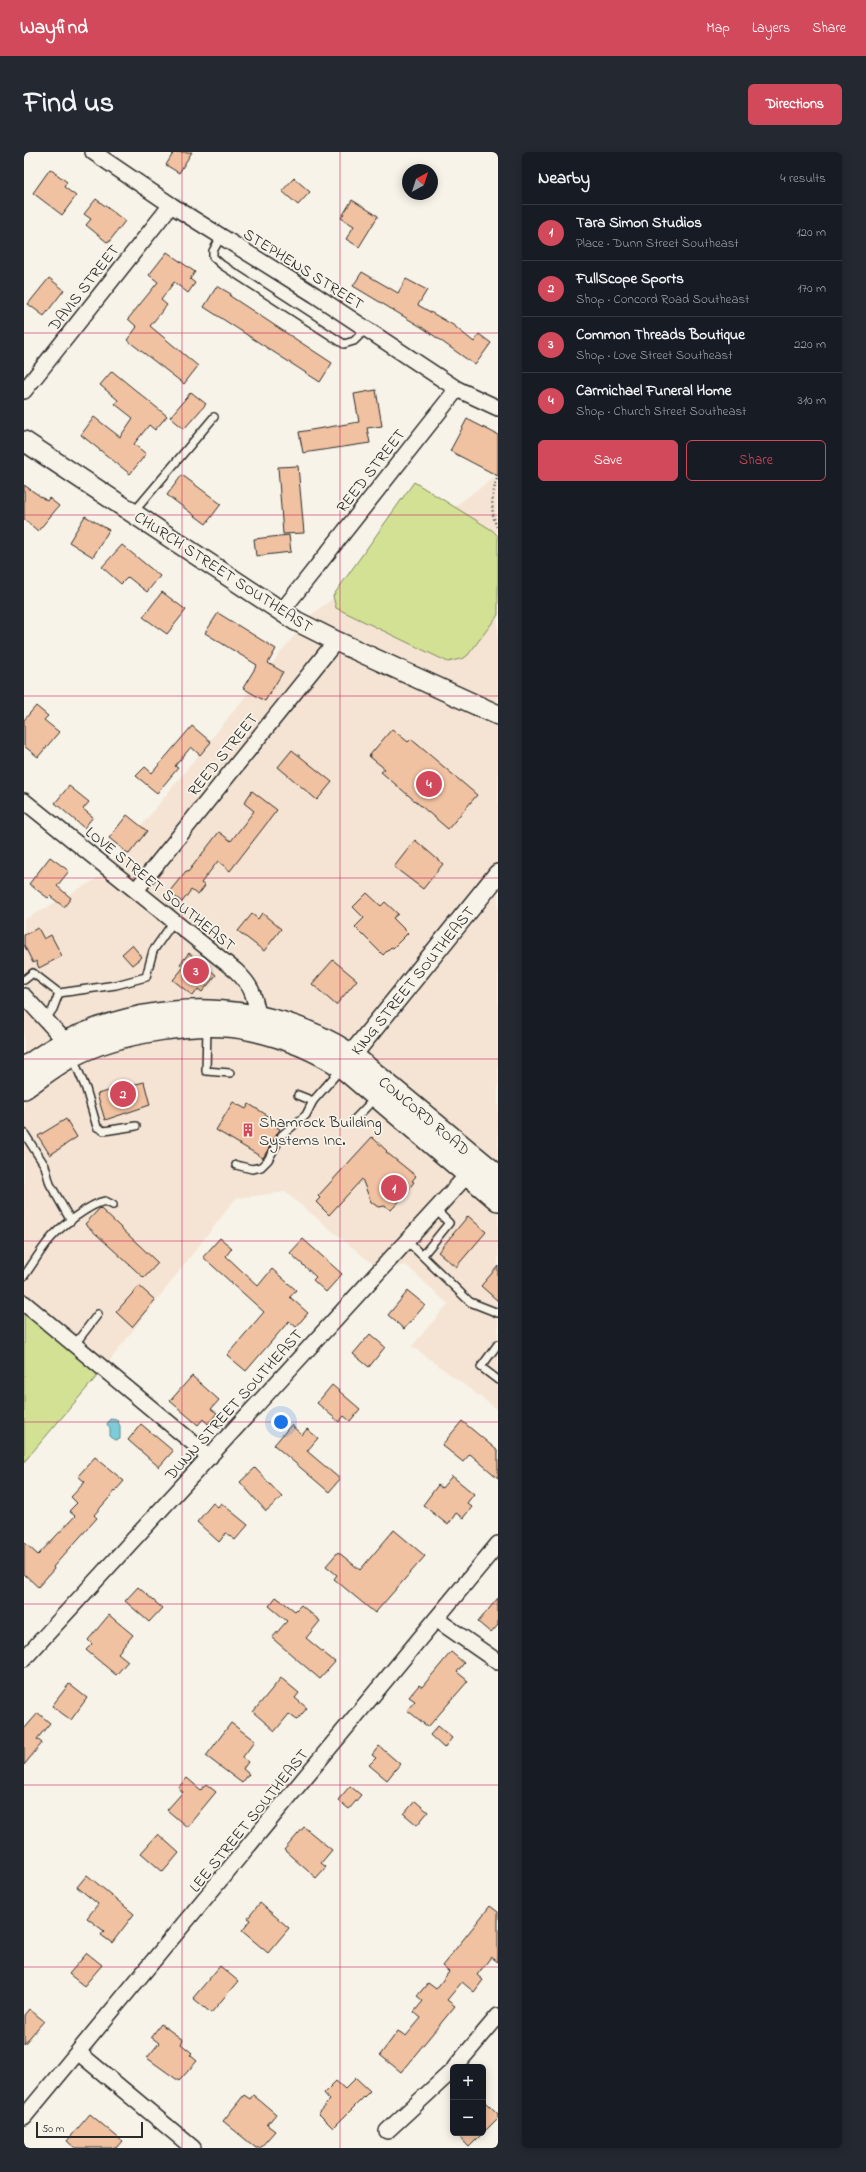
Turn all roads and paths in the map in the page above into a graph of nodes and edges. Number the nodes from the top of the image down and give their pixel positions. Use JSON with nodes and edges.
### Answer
{"nodes":[{"id":1,"x":93,"y":152,"type":"edge"},
{"id":2,"x":171,"y":205,"type":"junction"},
{"id":3,"x":221,"y":237,"type":"junction"},
{"id":4,"x":366,"y":329,"type":"junction"},
{"id":5,"x":457,"y":389,"type":"junction"},
{"id":6,"x":24,"y":391,"type":"edge"},
{"id":7,"x":498,"y":408,"type":"edge"},
{"id":8,"x":214,"y":417,"type":"dead end"},
{"id":9,"x":24,"y":441,"type":"edge"},
{"id":10,"x":497,"y":480,"type":"dead end"},
{"id":11,"x":133,"y":514,"type":"junction"},
{"id":12,"x":498,"y":529,"type":"edge"},
{"id":13,"x":281,"y":612,"type":"junction"},
{"id":14,"x":336,"y":641,"type":"junction"},
{"id":15,"x":498,"y":715,"type":"edge"},
{"id":16,"x":24,"y":801,"type":"edge"},
{"id":17,"x":498,"y":874,"type":"edge"},
{"id":18,"x":136,"y":890,"type":"junction"},
{"id":19,"x":174,"y":921,"type":"junction"},
{"id":20,"x":24,"y":980,"type":"edge"},
{"id":21,"x":59,"y":993,"type":"junction"},
{"id":22,"x":24,"y":996,"type":"edge"},
{"id":23,"x":258,"y":1015,"type":"junction"},
{"id":24,"x":46,"y":1019,"type":"junction"},
{"id":25,"x":207,"y":1026,"type":"junction"},
{"id":26,"x":69,"y":1049,"type":"junction"},
{"id":27,"x":347,"y":1061,"type":"junction"},
{"id":28,"x":24,"y":1068,"type":"edge"},
{"id":29,"x":230,"y":1073,"type":"dead end"},
{"id":30,"x":24,"y":1088,"type":"edge"},
{"id":31,"x":298,"y":1095,"type":"dead end"},
{"id":32,"x":376,"y":1096,"type":"junction"},
{"id":33,"x":313,"y":1101,"type":"junction"},
{"id":34,"x":354,"y":1120,"type":"dead end"},
{"id":35,"x":136,"y":1126,"type":"dead end"},
{"id":36,"x":24,"y":1133,"type":"edge"},
{"id":37,"x":236,"y":1165,"type":"dead end"},
{"id":38,"x":469,"y":1174,"type":"junction"},
{"id":39,"x":498,"y":1176,"type":"edge"},
{"id":40,"x":498,"y":1200,"type":"edge"},
{"id":41,"x":113,"y":1204,"type":"dead end"},
{"id":42,"x":436,"y":1210,"type":"junction"},
{"id":43,"x":71,"y":1221,"type":"junction"},
{"id":44,"x":407,"y":1241,"type":"junction"},
{"id":45,"x":423,"y":1256,"type":"junction"},
{"id":46,"x":24,"y":1276,"type":"edge"},
{"id":47,"x":24,"y":1303,"type":"edge"},
{"id":48,"x":98,"y":1314,"type":"dead end"},
{"id":49,"x":498,"y":1314,"type":"edge"},
{"id":50,"x":75,"y":1344,"type":"junction"},
{"id":51,"x":498,"y":1344,"type":"edge"},
{"id":52,"x":498,"y":1380,"type":"edge"},
{"id":53,"x":210,"y":1457,"type":"junction"},
{"id":54,"x":498,"y":1544,"type":"edge"},
{"id":55,"x":436,"y":1619,"type":"junction"},
{"id":56,"x":24,"y":1659,"type":"edge"},
{"id":57,"x":498,"y":1662,"type":"edge"},
{"id":58,"x":498,"y":2016,"type":"edge"},
{"id":59,"x":79,"y":2053,"type":"junction"},
{"id":60,"x":458,"y":2064,"type":"edge"},
{"id":61,"x":450,"y":2073,"type":"edge"},
{"id":62,"x":24,"y":2117,"type":"edge"},
{"id":63,"x":387,"y":2131,"type":"dead end"},
{"id":64,"x":193,"y":2148,"type":"edge"}],
"edges":[{"from":1,"to":2,"type":"street","name":"STEPHENS STREET"},
{"from":2,"to":3,"type":"street","name":"STEPHENS STREET"},
{"from":2,"to":6,"type":"street","name":"DAVIS STREET"},
{"from":3,"to":4,"type":"street","name":"STEPHENS STREET"},
{"from":3,"to":4,"type":"lane"},
{"from":4,"to":5,"type":"street","name":"STEPHENS STREET"},
{"from":5,"to":7,"type":"street","name":"STEPHENS STREET"},
{"from":5,"to":13,"type":"street","name":"REED STREET"},
{"from":8,"to":11,"type":"lane"},
{"from":9,"to":11,"type":"street","name":"CHURCH STREET SOUTHEAST"},
{"from":10,"to":12,"type":"path"},
{"from":11,"to":13,"type":"street","name":"CHURCH STREET SOUTHEAST"},
{"from":13,"to":14,"type":"street","name":"CHURCH STREET SOUTHEAST"},
{"from":14,"to":15,"type":"street","name":"CHURCH STREET SOUTHEAST"},
{"from":14,"to":18,"type":"street","name":"REED STREET"},
{"from":16,"to":18,"type":"street","name":"LOVE STREET SOUTHEAST"},
{"from":17,"to":27,"type":"street","name":"KING STREET SOUTHEAST"},
{"from":18,"to":19,"type":"street","name":"LOVE STREET SOUTHEAST"},
{"from":19,"to":21,"type":"lane"},
{"from":19,"to":23,"type":"street","name":"LOVE STREET SOUTHEAST"},
{"from":20,"to":21,"type":"lane"},
{"from":21,"to":24,"type":"lane"},
{"from":22,"to":24,"type":"street"},
{"from":23,"to":26,"type":"main road"},
{"from":23,"to":27,"type":"main road"},
{"from":24,"to":26,"type":"street"},
{"from":25,"to":26,"type":"main road"},
{"from":25,"to":27,"type":"main road"},
{"from":25,"to":29,"type":"lane"},
{"from":26,"to":28,"type":"main road"},
{"from":26,"to":30,"type":"main road"},
{"from":26,"to":35,"type":"lane"},
{"from":27,"to":32,"type":"main road","name":"CONCORD ROAD"},
{"from":27,"to":33,"type":"lane"},
{"from":27,"to":39,"type":"main road","name":"CONCORD ROAD"},
{"from":31,"to":33,"type":"lane"},
{"from":32,"to":34,"type":"lane"},
{"from":32,"to":38,"type":"main road","name":"CONCORD ROAD"},
{"from":33,"to":37,"type":"lane"},
{"from":36,"to":43,"type":"lane"},
{"from":38,"to":40,"type":"main road","name":"CONCORD ROAD"},
{"from":38,"to":42,"type":"street","name":"DUNN STREET SOUTHEAST"},
{"from":41,"to":43,"type":"lane"},
{"from":42,"to":44,"type":"street","name":"DUNN STREET SOUTHEAST"},
{"from":42,"to":45,"type":"lane"},
{"from":43,"to":46,"type":"lane"},
{"from":44,"to":45,"type":"lane"},
{"from":44,"to":53,"type":"street","name":"DUNN STREET SOUTHEAST"},
{"from":45,"to":49,"type":"lane"},
{"from":47,"to":50,"type":"street"},
{"from":48,"to":50,"type":"lane"},
{"from":50,"to":53,"type":"street"},
{"from":51,"to":52,"type":"lane"},
{"from":53,"to":56,"type":"street","name":"DUNN STREET SOUTHEAST"},
{"from":54,"to":55,"type":"street","name":"LEE STREET SOUTHEAST"},
{"from":55,"to":57,"type":"street"},
{"from":55,"to":59,"type":"street","name":"LEE STREET SOUTHEAST"},
{"from":58,"to":60,"type":"street"},
{"from":59,"to":62,"type":"street","name":"LEE STREET SOUTHEAST"},
{"from":59,"to":64,"type":"street"},
{"from":61,"to":63,"type":"street"}]}
